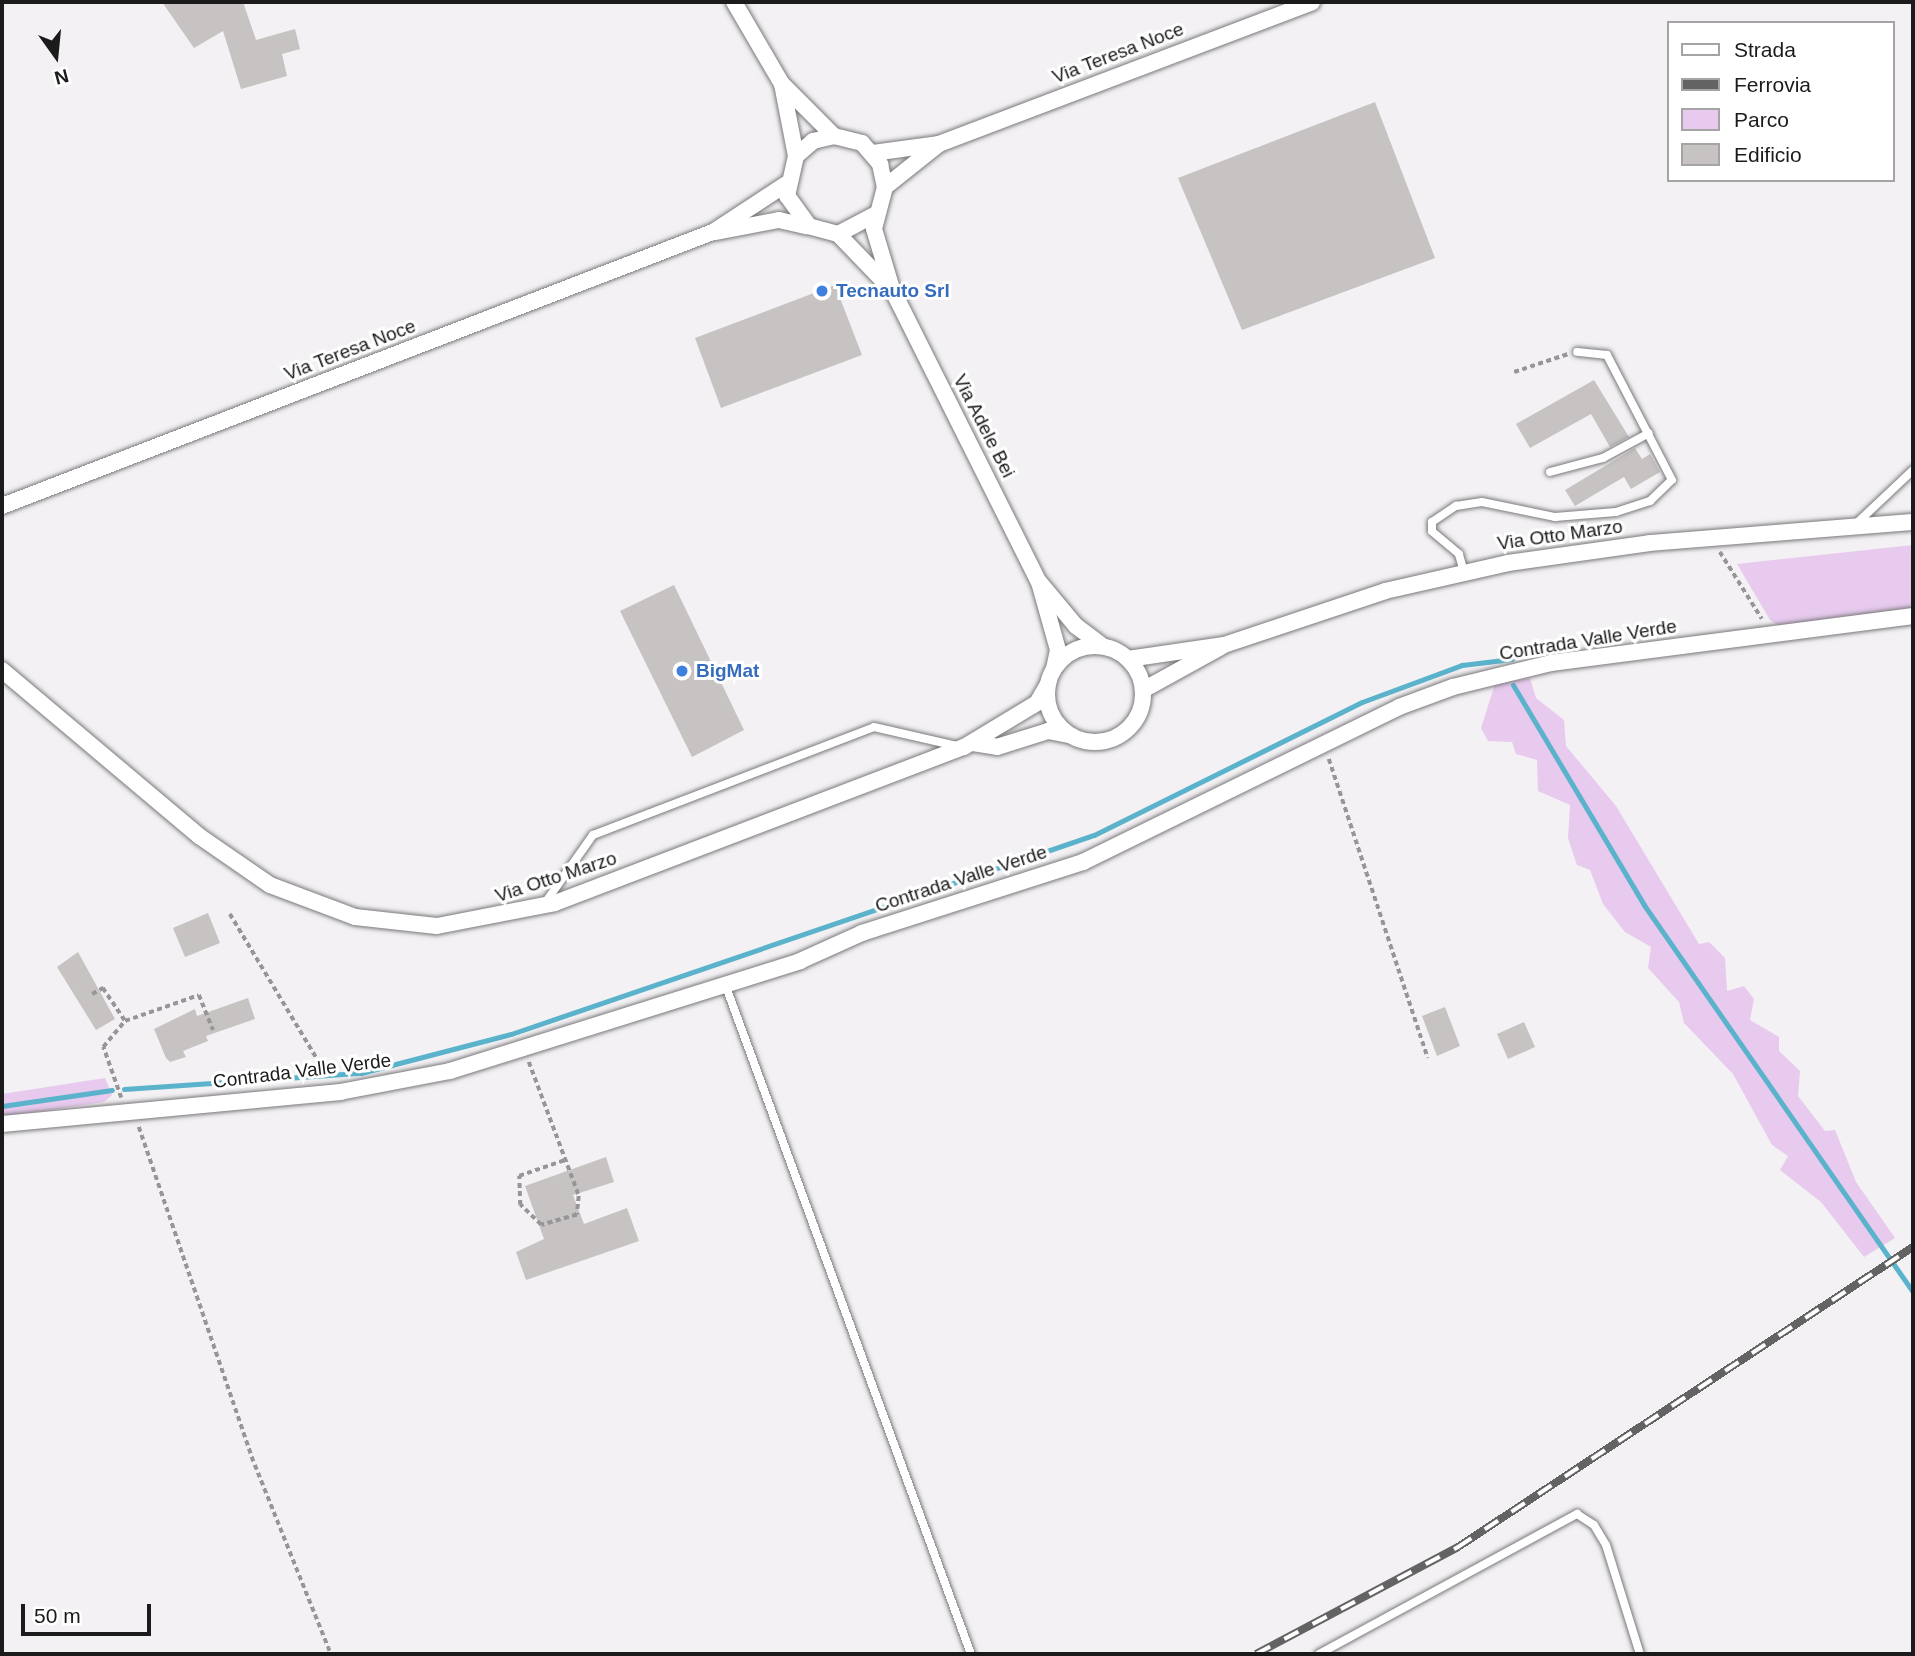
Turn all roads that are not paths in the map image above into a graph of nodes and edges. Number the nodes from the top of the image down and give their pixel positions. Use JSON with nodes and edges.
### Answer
{"nodes":[{"id":1,"x":734,"y":2,"type":"edge"},
{"id":2,"x":1312,"y":2,"type":"edge"},
{"id":3,"x":782,"y":84,"type":"junction"},
{"id":4,"x":834,"y":136,"type":"junction"},
{"id":5,"x":939,"y":144,"type":"junction"},
{"id":6,"x":873,"y":153,"type":"junction"},
{"id":7,"x":796,"y":156,"type":"junction"},
{"id":8,"x":786,"y":184,"type":"junction"},
{"id":9,"x":885,"y":187,"type":"junction"},
{"id":10,"x":876,"y":214,"type":"junction"},
{"id":11,"x":809,"y":226,"type":"junction"},
{"id":12,"x":713,"y":232,"type":"junction"},
{"id":13,"x":838,"y":234,"type":"junction"},
{"id":14,"x":892,"y":289,"type":"junction"},
{"id":15,"x":1577,"y":352,"type":"road end"},
{"id":16,"x":1649,"y":433,"type":"junction"},
{"id":17,"x":1913,"y":470,"type":"edge"},
{"id":18,"x":1550,"y":472,"type":"dead end"},
{"id":19,"x":2,"y":506,"type":"edge"},
{"id":20,"x":1913,"y":522,"type":"edge"},
{"id":21,"x":1849,"y":527,"type":"junction"},
{"id":22,"x":1465,"y":572,"type":"junction"},
{"id":23,"x":1039,"y":582,"type":"junction"},
{"id":24,"x":1913,"y":616,"type":"edge"},
{"id":25,"x":1224,"y":645,"type":"junction"},
{"id":26,"x":1103,"y":646,"type":"junction"},
{"id":27,"x":1128,"y":659,"type":"junction"},
{"id":28,"x":2,"y":670,"type":"edge"},
{"id":29,"x":1051,"y":677,"type":"junction"},
{"id":30,"x":1143,"y":690,"type":"junction"},
{"id":31,"x":1071,"y":735,"type":"junction"},
{"id":32,"x":968,"y":745,"type":"junction"},
{"id":33,"x":539,"y":908,"type":"junction"},
{"id":34,"x":725,"y":984,"type":"junction"},
{"id":35,"x":2,"y":1124,"type":"edge"},
{"id":36,"x":971,"y":1654,"type":"edge"},
{"id":37,"x":1319,"y":1654,"type":"edge"},
{"id":38,"x":1640,"y":1654,"type":"edge"}],
"edges":[{"from":1,"to":3,"type":"street"},
{"from":2,"to":5,"type":"street","name":"Via Teresa Noce"},
{"from":3,"to":4,"type":"street"},
{"from":3,"to":7,"type":"street"},
{"from":4,"to":6,"type":"street"},
{"from":4,"to":7,"type":"street"},
{"from":5,"to":6,"type":"street","name":"Via Teresa Noce"},
{"from":5,"to":9,"type":"street","name":"Via Teresa Noce"},
{"from":6,"to":9,"type":"street"},
{"from":7,"to":8,"type":"street"},
{"from":8,"to":11,"type":"street"},
{"from":8,"to":12,"type":"street","name":"Via Teresa Noce"},
{"from":9,"to":10,"type":"street"},
{"from":10,"to":13,"type":"street"},
{"from":10,"to":14,"type":"street","name":"Via Adele Bei"},
{"from":11,"to":12,"type":"street","name":"Via Teresa Noce"},
{"from":11,"to":13,"type":"street"},
{"from":12,"to":19,"type":"street","name":"Via Teresa Noce"},
{"from":13,"to":14,"type":"street","name":"Via Adele Bei"},
{"from":14,"to":23,"type":"street","name":"Via Adele Bei"},
{"from":15,"to":16,"type":"lane"},
{"from":16,"to":18,"type":"lane"},
{"from":16,"to":22,"type":"lane"},
{"from":17,"to":21,"type":"lane"},
{"from":20,"to":21,"type":"street","name":"Via Otto Marzo"},
{"from":21,"to":22,"type":"street","name":"Via Otto Marzo"},
{"from":22,"to":25,"type":"street","name":"Via Otto Marzo"},
{"from":23,"to":26,"type":"street"},
{"from":23,"to":29,"type":"street"},
{"from":24,"to":34,"type":"street","name":"Contrada Valle Verde"},
{"from":25,"to":27,"type":"street","name":"Via Otto Marzo"},
{"from":25,"to":30,"type":"street","name":"Via Otto Marzo"},
{"from":26,"to":27,"type":"street"},
{"from":26,"to":29,"type":"street"},
{"from":27,"to":30,"type":"street"},
{"from":28,"to":33,"type":"street","name":"Via Otto Marzo"},
{"from":29,"to":31,"type":"street"},
{"from":29,"to":32,"type":"street","name":"Via Otto Marzo"},
{"from":30,"to":31,"type":"street"},
{"from":31,"to":32,"type":"street","name":"Via Otto Marzo"},
{"from":32,"to":33,"type":"street","name":"Via Otto Marzo"},
{"from":32,"to":33,"type":"lane"},
{"from":34,"to":35,"type":"street","name":"Contrada Valle Verde"},
{"from":34,"to":36,"type":"lane"},
{"from":37,"to":38,"type":"lane"}]}
